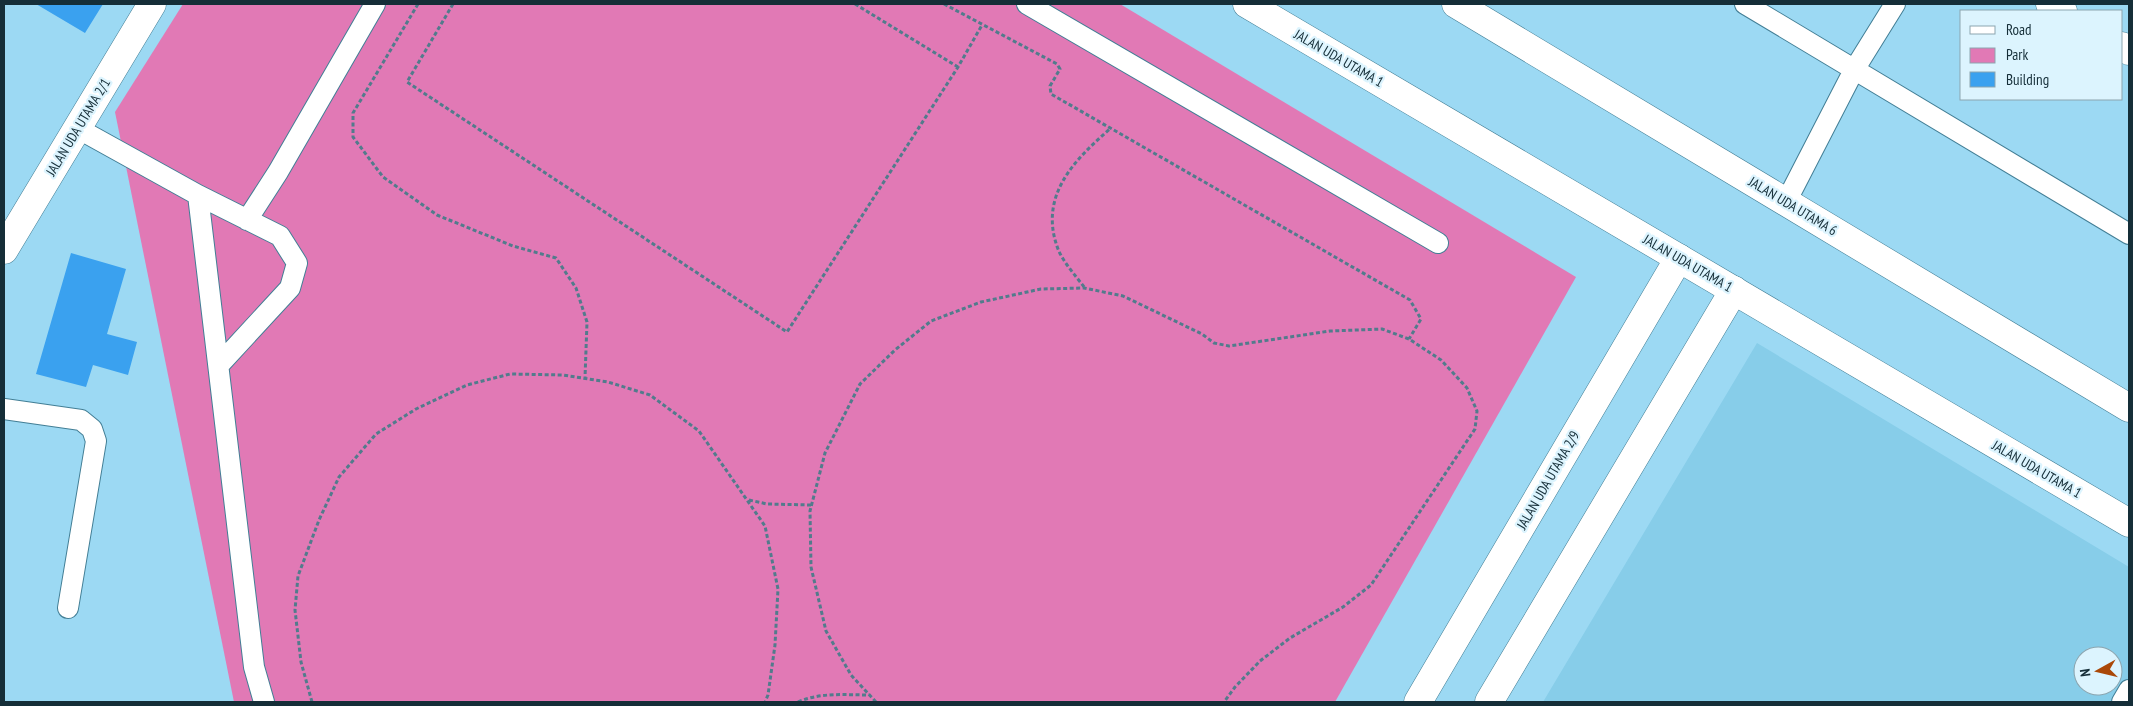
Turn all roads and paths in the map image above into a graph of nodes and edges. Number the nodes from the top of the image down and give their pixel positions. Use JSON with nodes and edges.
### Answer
{"nodes":[{"id":1,"x":152,"y":4,"type":"edge"},
{"id":2,"x":375,"y":4,"type":"edge"},
{"id":3,"x":418,"y":4,"type":"edge"},
{"id":4,"x":454,"y":4,"type":"edge"},
{"id":5,"x":855,"y":4,"type":"edge"},
{"id":6,"x":944,"y":4,"type":"edge"},
{"id":7,"x":1027,"y":4,"type":"edge"},
{"id":8,"x":1247,"y":4,"type":"edge"},
{"id":9,"x":1456,"y":4,"type":"edge"},
{"id":10,"x":1745,"y":4,"type":"edge"},
{"id":11,"x":1895,"y":4,"type":"edge"},
{"id":12,"x":1057,"y":11,"type":"edge"},
{"id":13,"x":982,"y":25,"type":"junction"},
{"id":14,"x":958,"y":66,"type":"junction"},
{"id":15,"x":1854,"y":70,"type":"junction"},
{"id":16,"x":77,"y":128,"type":"junction"},
{"id":17,"x":1111,"y":128,"type":"junction"},
{"id":18,"x":198,"y":195,"type":"junction"},
{"id":19,"x":1786,"y":202,"type":"junction"},
{"id":20,"x":247,"y":220,"type":"junction"},
{"id":21,"x":2129,"y":234,"type":"edge"},
{"id":22,"x":1438,"y":243,"type":"dead end"},
{"id":23,"x":4,"y":250,"type":"edge"},
{"id":24,"x":1679,"y":258,"type":"junction"},
{"id":25,"x":1084,"y":288,"type":"junction"},
{"id":26,"x":1734,"y":290,"type":"junction"},
{"id":27,"x":1409,"y":340,"type":"junction"},
{"id":28,"x":220,"y":365,"type":"junction"},
{"id":29,"x":585,"y":378,"type":"junction"},
{"id":30,"x":2129,"y":408,"type":"edge"},
{"id":31,"x":4,"y":409,"type":"edge"},
{"id":32,"x":748,"y":500,"type":"junction"},
{"id":33,"x":812,"y":505,"type":"junction"},
{"id":34,"x":2129,"y":523,"type":"edge"},
{"id":35,"x":68,"y":608,"type":"dead end"},
{"id":36,"x":2129,"y":690,"type":"edge"},
{"id":37,"x":870,"y":695,"type":"junction"},
{"id":38,"x":264,"y":702,"type":"edge"},
{"id":39,"x":312,"y":702,"type":"edge"},
{"id":40,"x":765,"y":702,"type":"edge"},
{"id":41,"x":798,"y":702,"type":"edge"},
{"id":42,"x":876,"y":702,"type":"edge"},
{"id":43,"x":1224,"y":702,"type":"edge"},
{"id":44,"x":1418,"y":702,"type":"edge"},
{"id":45,"x":1489,"y":702,"type":"edge"},
{"id":46,"x":2122,"y":702,"type":"edge"}],
"edges":[{"from":1,"to":16,"type":"street","name":"JALAN UDA UTAMA 2/1"},
{"from":2,"to":20,"type":"lane"},
{"from":3,"to":29,"type":"path"},
{"from":4,"to":14,"type":"path"},
{"from":5,"to":14,"type":"path"},
{"from":6,"to":13,"type":"path"},
{"from":7,"to":12,"type":"lane"},
{"from":8,"to":24,"type":"street","name":"JALAN UDA UTAMA 1"},
{"from":9,"to":19,"type":"street","name":"JALAN UDA UTAMA 6"},
{"from":10,"to":15,"type":"lane"},
{"from":11,"to":15,"type":"lane"},
{"from":12,"to":22,"type":"lane"},
{"from":13,"to":14,"type":"path"},
{"from":13,"to":17,"type":"path"},
{"from":15,"to":19,"type":"lane"},
{"from":15,"to":21,"type":"lane"},
{"from":16,"to":18,"type":"lane"},
{"from":16,"to":23,"type":"street","name":"JALAN UDA UTAMA 2/1"},
{"from":17,"to":25,"type":"path"},
{"from":17,"to":27,"type":"path"},
{"from":18,"to":20,"type":"lane"},
{"from":18,"to":28,"type":"lane"},
{"from":19,"to":30,"type":"street","name":"JALAN UDA UTAMA 6"},
{"from":20,"to":28,"type":"lane"},
{"from":24,"to":26,"type":"street","name":"JALAN UDA UTAMA 1"},
{"from":24,"to":44,"type":"street","name":"JALAN UDA UTAMA 2/9"},
{"from":25,"to":27,"type":"path"},
{"from":25,"to":33,"type":"path"},
{"from":26,"to":34,"type":"street","name":"JALAN UDA UTAMA 1"},
{"from":26,"to":45,"type":"street"},
{"from":27,"to":43,"type":"path"},
{"from":28,"to":38,"type":"lane"},
{"from":29,"to":32,"type":"path"},
{"from":29,"to":39,"type":"path"},
{"from":31,"to":35,"type":"lane"},
{"from":32,"to":33,"type":"path"},
{"from":32,"to":40,"type":"path"},
{"from":33,"to":37,"type":"path"},
{"from":36,"to":46,"type":"lane"},
{"from":37,"to":41,"type":"path"},
{"from":37,"to":42,"type":"path"}]}
